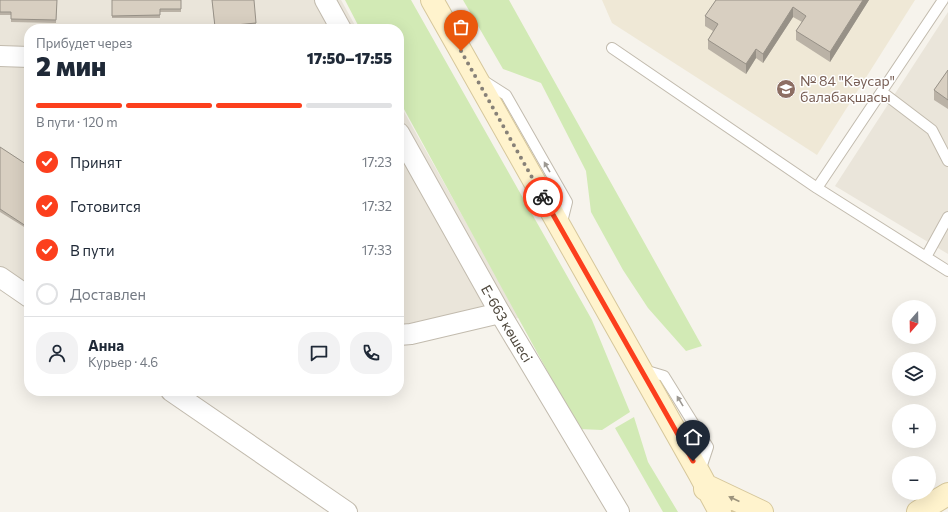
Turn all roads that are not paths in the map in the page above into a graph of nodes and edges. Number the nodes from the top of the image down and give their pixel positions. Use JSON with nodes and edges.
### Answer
{"nodes":[{"id":1,"x":325,"y":0,"type":"edge"},
{"id":2,"x":432,"y":0,"type":"edge"},
{"id":3,"x":943,"y":0,"type":"edge"},
{"id":4,"x":338,"y":24,"type":"edge"},
{"id":5,"x":612,"y":48,"type":"dead end"},
{"id":6,"x":0,"y":56,"type":"edge"},
{"id":7,"x":24,"y":57,"type":"edge"},
{"id":8,"x":882,"y":92,"type":"junction"},
{"id":9,"x":404,"y":141,"type":"edge"},
{"id":10,"x":948,"y":161,"type":"edge"},
{"id":11,"x":817,"y":188,"type":"junction"},
{"id":12,"x":948,"y":217,"type":"edge"},
{"id":13,"x":926,"y":257,"type":"junction"},
{"id":14,"x":948,"y":271,"type":"edge"},
{"id":15,"x":0,"y":277,"type":"edge"},
{"id":16,"x":24,"y":294,"type":"edge"},
{"id":17,"x":500,"y":313,"type":"junction"},
{"id":18,"x":404,"y":335,"type":"edge"},
{"id":19,"x":177,"y":396,"type":"edge"},
{"id":20,"x":702,"y":479,"type":"junction"},
{"id":21,"x":948,"y":494,"type":"edge"},
{"id":22,"x":347,"y":512,"type":"edge"},
{"id":23,"x":620,"y":512,"type":"edge"},
{"id":24,"x":704,"y":512,"type":"edge"},
{"id":25,"x":720,"y":512,"type":"edge"},
{"id":26,"x":762,"y":512,"type":"edge"},
{"id":27,"x":918,"y":512,"type":"edge"}],
"edges":[{"from":1,"to":4,"type":"street"},
{"from":2,"to":20,"type":"main road"},
{"from":3,"to":8,"type":"lane"},
{"from":5,"to":11,"type":"lane"},
{"from":6,"to":7,"type":"street"},
{"from":8,"to":10,"type":"lane"},
{"from":8,"to":11,"type":"lane"},
{"from":9,"to":17,"type":"street","name":"Е-663 көшесі"},
{"from":11,"to":13,"type":"lane"},
{"from":12,"to":13,"type":"lane"},
{"from":13,"to":14,"type":"lane"},
{"from":15,"to":16,"type":"street"},
{"from":17,"to":18,"type":"street"},
{"from":17,"to":23,"type":"street","name":"Е-663 көшесі"},
{"from":19,"to":22,"type":"street"},
{"from":20,"to":24,"type":"main road"},
{"from":20,"to":25,"type":"main road"},
{"from":26,"to":20,"type":"main road","one_way":true},
{"from":21,"to":27,"type":"main road"}]}
